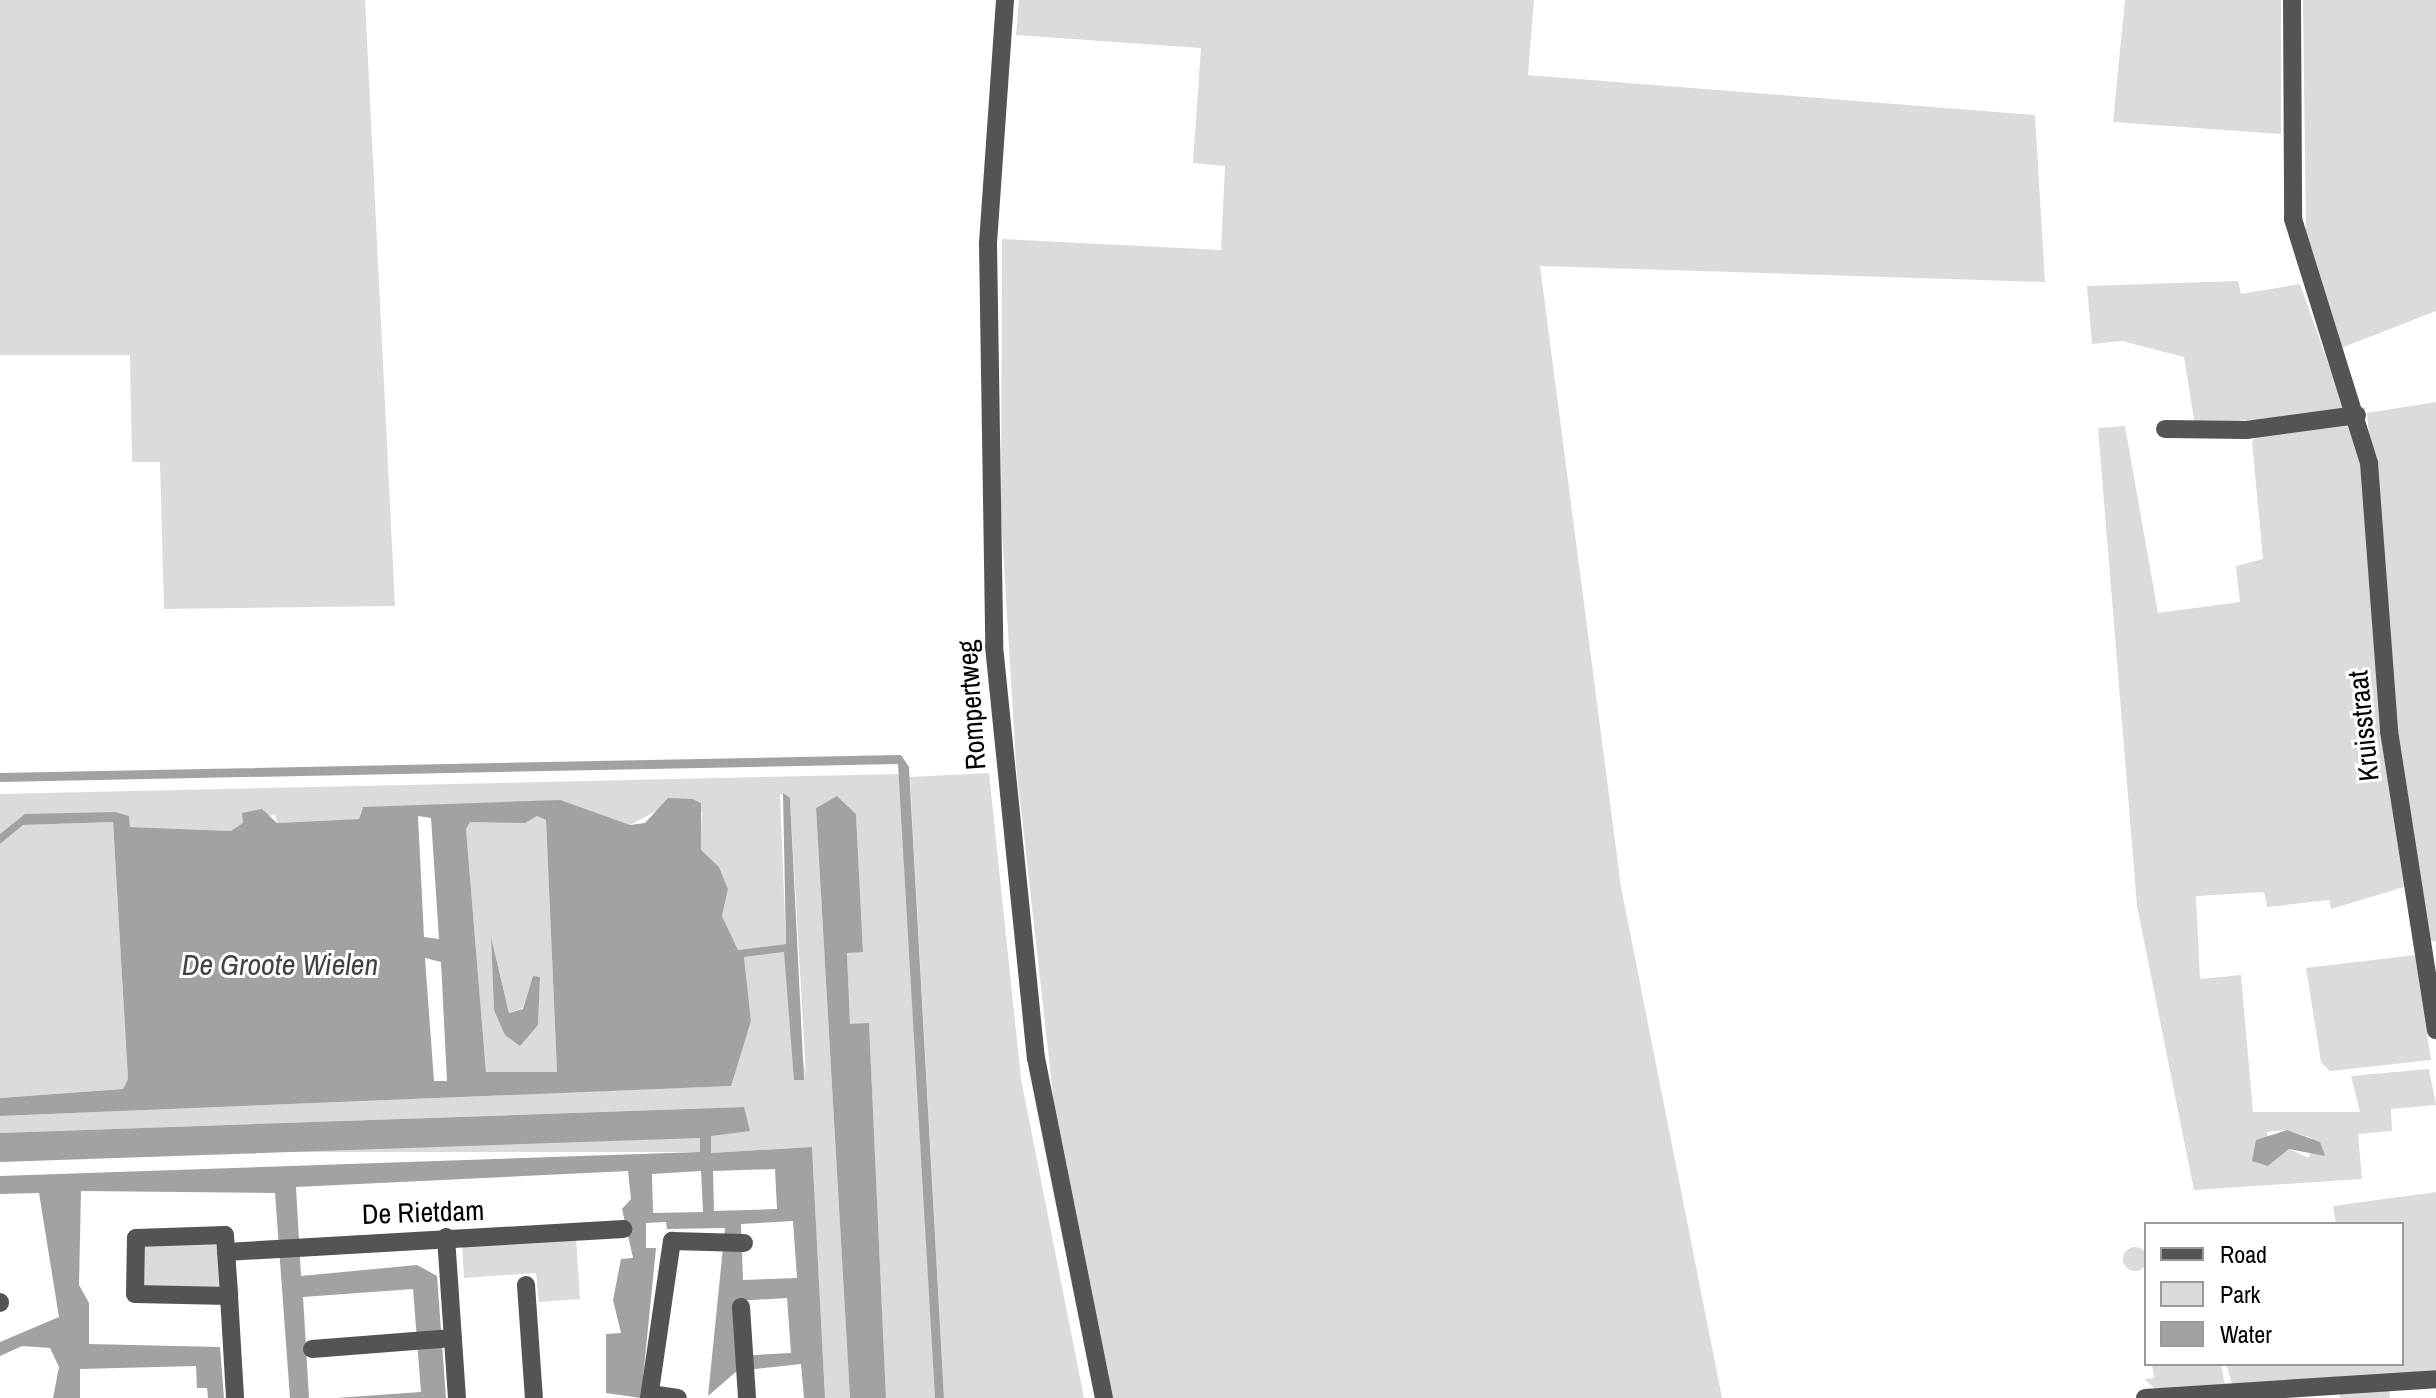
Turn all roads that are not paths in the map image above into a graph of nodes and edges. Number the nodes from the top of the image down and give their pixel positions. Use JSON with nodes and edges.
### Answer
{"nodes":[{"id":1,"x":1005,"y":0,"type":"edge"},
{"id":2,"x":2292,"y":0,"type":"edge"},
{"id":3,"x":2357,"y":415,"type":"junction"},
{"id":4,"x":2165,"y":429,"type":"dead end"},
{"id":5,"x":2436,"y":1030,"type":"edge"},
{"id":6,"x":623,"y":1229,"type":"dead end"},
{"id":7,"x":446,"y":1237,"type":"junction"},
{"id":8,"x":744,"y":1243,"type":"dead end"},
{"id":9,"x":226,"y":1252,"type":"junction"},
{"id":10,"x":526,"y":1285,"type":"dead end"},
{"id":11,"x":229,"y":1296,"type":"junction"},
{"id":12,"x":741,"y":1307,"type":"dead end"},
{"id":13,"x":449,"y":1338,"type":"junction"},
{"id":14,"x":312,"y":1349,"type":"dead end"},
{"id":15,"x":2436,"y":1379,"type":"edge"},
{"id":16,"x":650,"y":1396,"type":"edge"},
{"id":17,"x":235,"y":1398,"type":"edge"},
{"id":18,"x":457,"y":1398,"type":"edge"},
{"id":19,"x":534,"y":1398,"type":"edge"},
{"id":20,"x":678,"y":1398,"type":"edge"},
{"id":21,"x":747,"y":1398,"type":"edge"},
{"id":22,"x":1104,"y":1398,"type":"edge"},
{"id":23,"x":2145,"y":1398,"type":"edge"}],
"edges":[{"from":1,"to":22,"type":"street","name":"Rompertweg"},
{"from":2,"to":3,"type":"street","name":"Kruisstraat"},
{"from":3,"to":4,"type":"street"},
{"from":3,"to":5,"type":"street","name":"Kruisstraat"},
{"from":6,"to":7,"type":"street","name":"De Rietdam"},
{"from":7,"to":9,"type":"street","name":"De Rietdam"},
{"from":7,"to":13,"type":"street"},
{"from":8,"to":16,"type":"street"},
{"from":9,"to":11,"type":"street"},
{"from":9,"to":11,"type":"street"},
{"from":10,"to":19,"type":"street"},
{"from":11,"to":17,"type":"street"},
{"from":12,"to":21,"type":"street"},
{"from":13,"to":14,"type":"street"},
{"from":13,"to":18,"type":"street"},
{"from":15,"to":23,"type":"street"},
{"from":16,"to":20,"type":"street"}]}
